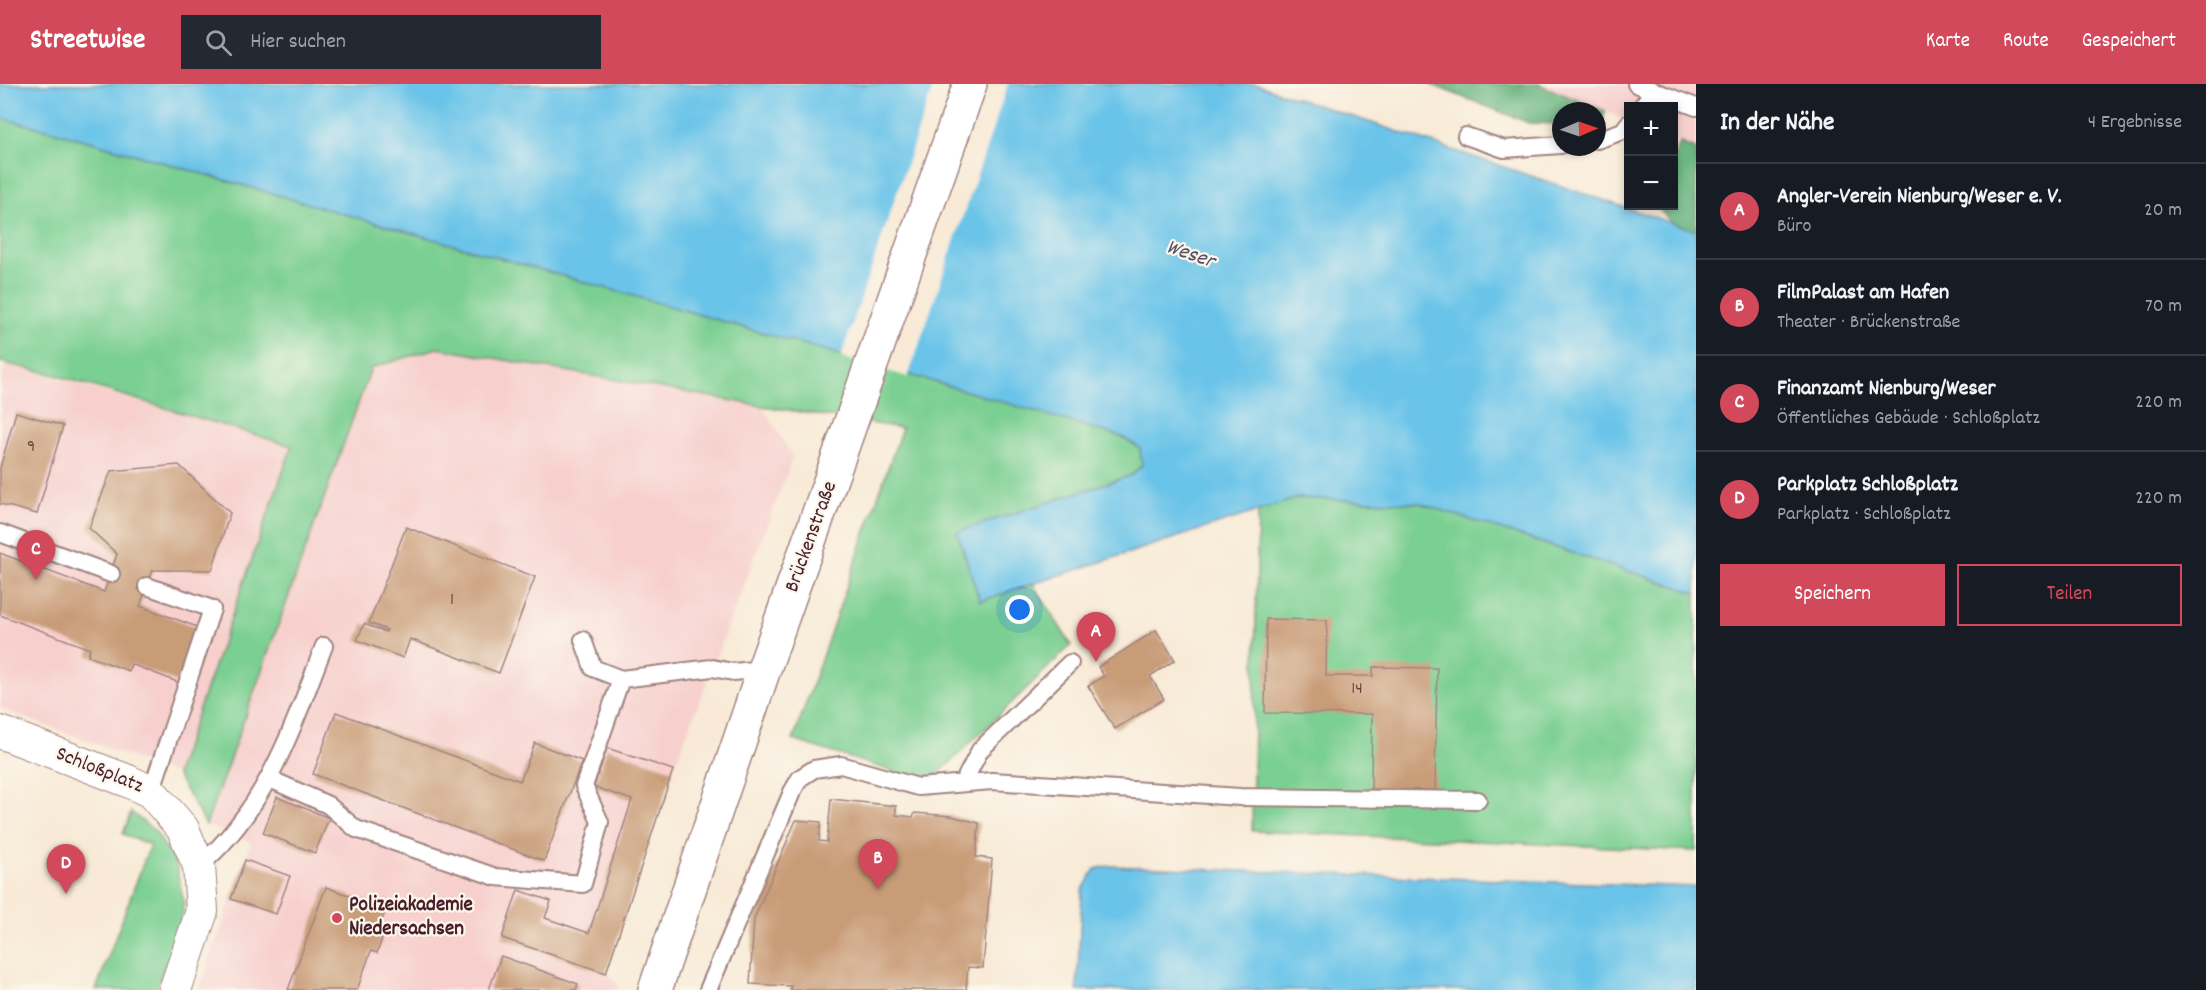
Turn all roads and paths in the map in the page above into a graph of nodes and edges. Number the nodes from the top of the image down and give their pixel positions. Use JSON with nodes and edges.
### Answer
{"nodes":[{"id":1,"x":970,"y":84,"type":"edge"},
{"id":2,"x":1636,"y":84,"type":"edge"},
{"id":3,"x":1654,"y":91,"type":"junction"},
{"id":4,"x":1645,"y":102,"type":"edge"},
{"id":5,"x":1696,"y":107,"type":"edge"},
{"id":6,"x":1624,"y":130,"type":"edge"},
{"id":7,"x":1466,"y":136,"type":"dead end"},
{"id":8,"x":1606,"y":137,"type":"edge"},
{"id":9,"x":1552,"y":146,"type":"edge"},
{"id":10,"x":0,"y":533,"type":"edge"},
{"id":11,"x":111,"y":574,"type":"dead end"},
{"id":12,"x":147,"y":586,"type":"dead end"},
{"id":13,"x":583,"y":640,"type":"dead end"},
{"id":14,"x":324,"y":646,"type":"dead end"},
{"id":15,"x":1070,"y":663,"type":"dead end"},
{"id":16,"x":764,"y":669,"type":"junction"},
{"id":17,"x":621,"y":679,"type":"junction"},
{"id":18,"x":0,"y":732,"type":"edge"},
{"id":19,"x":270,"y":779,"type":"junction"},
{"id":20,"x":963,"y":783,"type":"junction"},
{"id":21,"x":150,"y":792,"type":"junction"},
{"id":22,"x":1478,"y":800,"type":"dead end"},
{"id":23,"x":199,"y":866,"type":"junction"},
{"id":24,"x":175,"y":990,"type":"edge"},
{"id":25,"x":655,"y":990,"type":"edge"},
{"id":26,"x":708,"y":990,"type":"edge"}],
"edges":[{"from":1,"to":16,"type":"street","name":"Brückenstraße"},
{"from":2,"to":3,"type":"lane"},
{"from":3,"to":4,"type":"lane"},
{"from":3,"to":5,"type":"lane"},
{"from":6,"to":8,"type":"lane"},
{"from":7,"to":9,"type":"lane"},
{"from":10,"to":11,"type":"lane"},
{"from":12,"to":21,"type":"lane"},
{"from":13,"to":17,"type":"lane"},
{"from":14,"to":19,"type":"lane"},
{"from":15,"to":20,"type":"lane"},
{"from":16,"to":17,"type":"lane"},
{"from":16,"to":25,"type":"street","name":"Brückenstraße"},
{"from":17,"to":19,"type":"lane"},
{"from":18,"to":21,"type":"street","name":"Schloßplatz"},
{"from":19,"to":23,"type":"lane"},
{"from":20,"to":22,"type":"lane"},
{"from":20,"to":26,"type":"lane"},
{"from":21,"to":23,"type":"street","name":"Schloßplatz"},
{"from":23,"to":24,"type":"street"}]}
